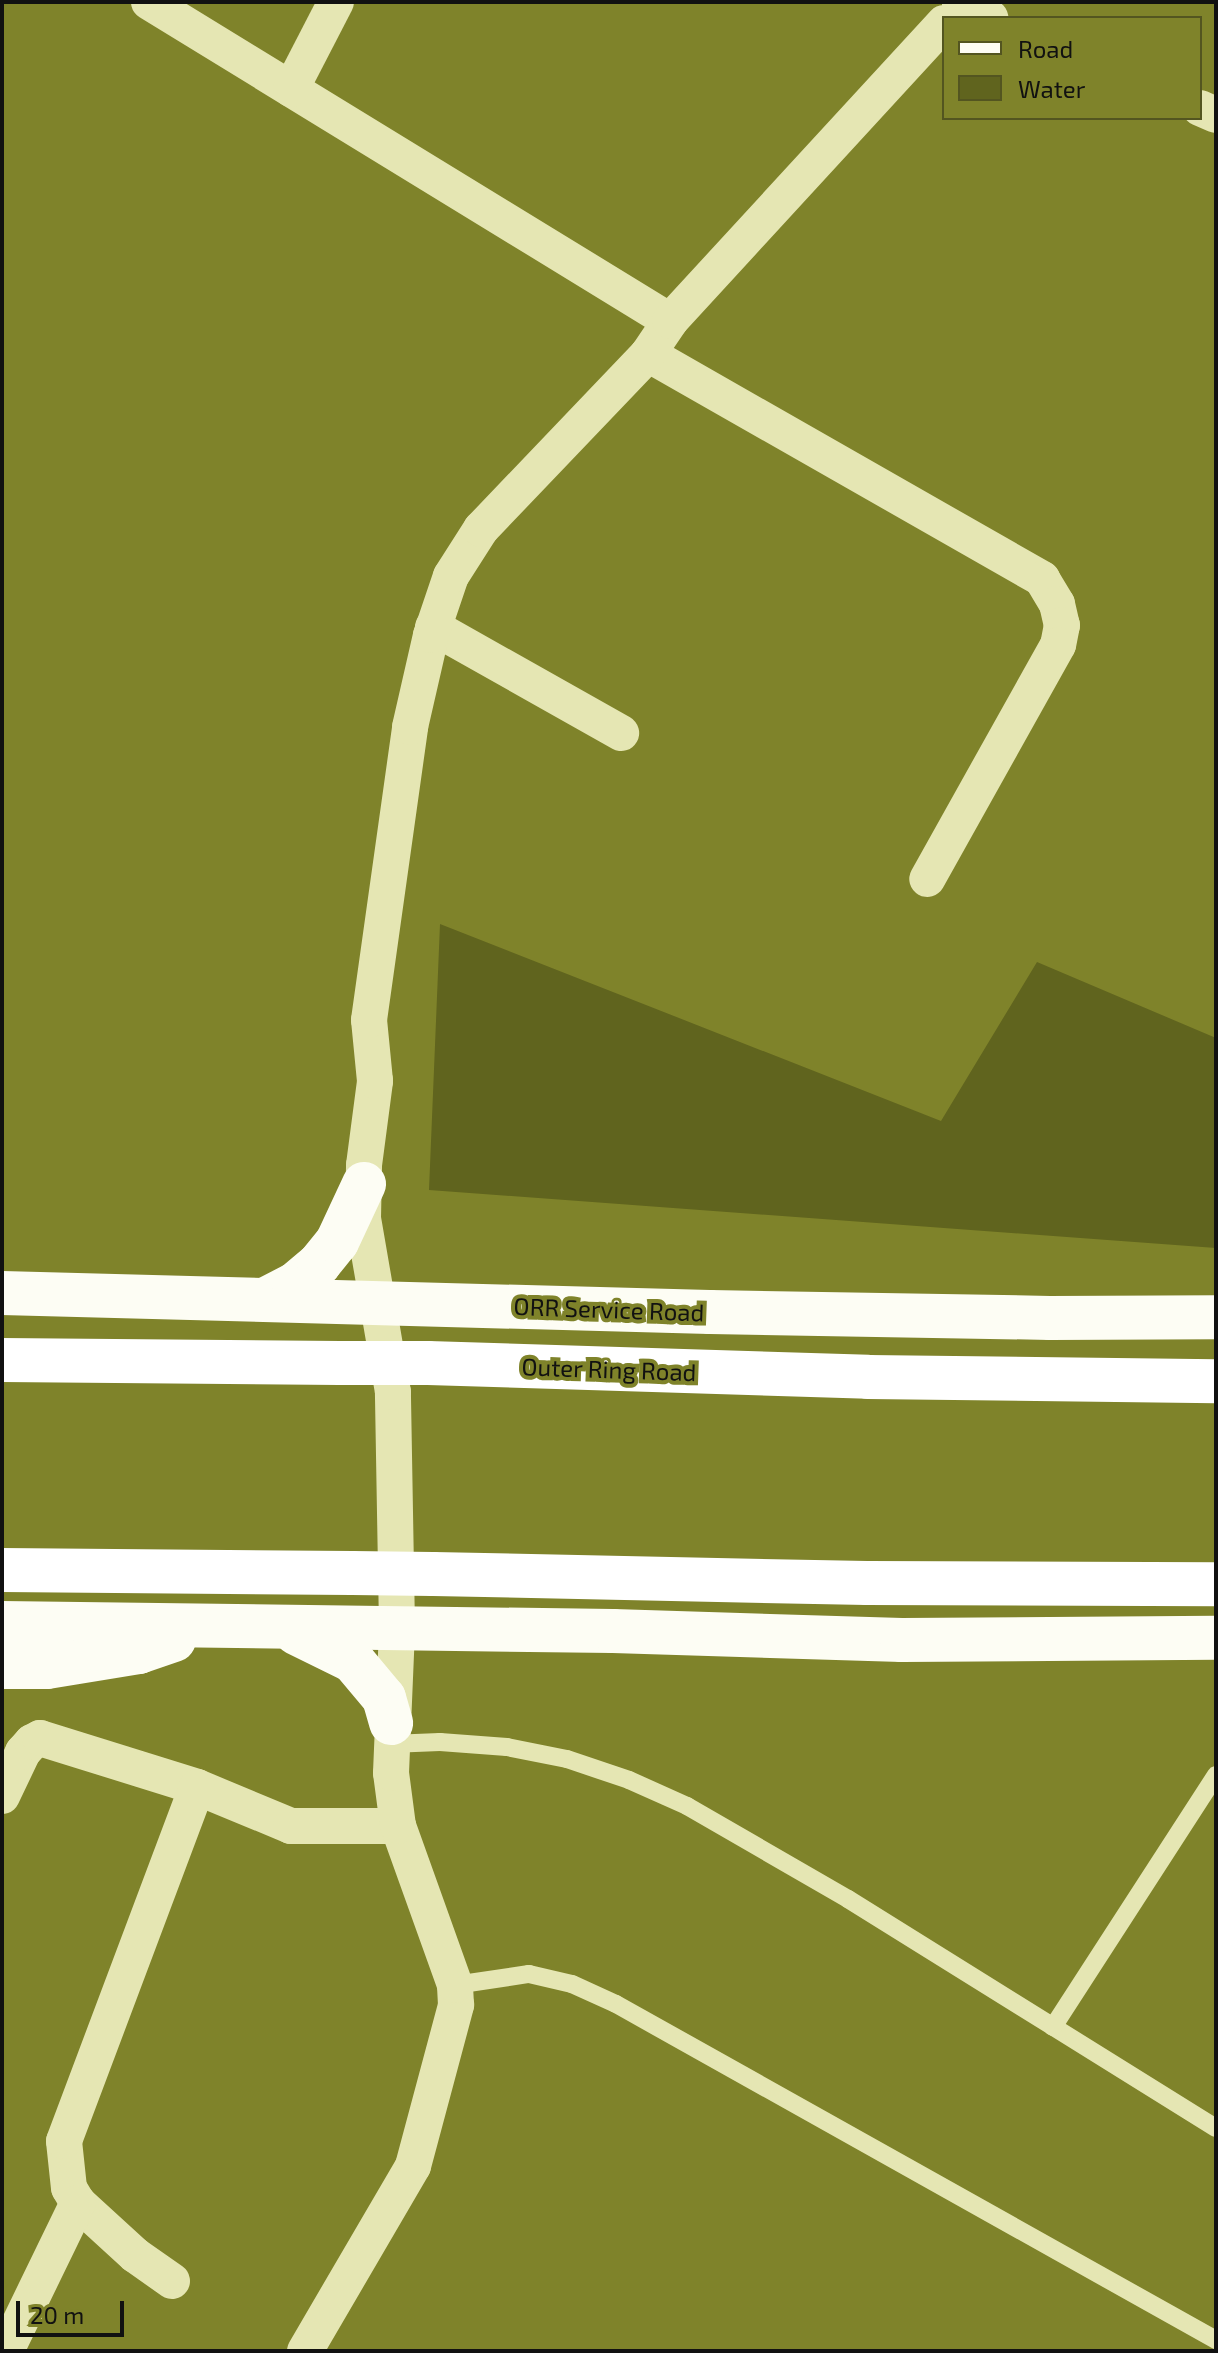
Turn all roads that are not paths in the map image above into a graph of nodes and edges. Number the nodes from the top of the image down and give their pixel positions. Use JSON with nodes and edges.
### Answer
{"nodes":[{"id":1,"x":336,"y":2,"type":"edge"},
{"id":2,"x":154,"y":3,"type":"edge"},
{"id":3,"x":942,"y":33,"type":"edge"},
{"id":4,"x":291,"y":89,"type":"junction"},
{"id":5,"x":670,"y":321,"type":"junction"},
{"id":6,"x":648,"y":354,"type":"junction"},
{"id":7,"x":433,"y":627,"type":"junction"},
{"id":8,"x":621,"y":733,"type":"dead end"},
{"id":9,"x":927,"y":879,"type":"dead end"},
{"id":10,"x":364,"y":1184,"type":"junction"},
{"id":11,"x":2,"y":1293,"type":"edge"},
{"id":12,"x":266,"y":1299,"type":"junction"},
{"id":13,"x":378,"y":1302,"type":"junction"},
{"id":14,"x":1216,"y":1317,"type":"edge"},
{"id":15,"x":2,"y":1360,"type":"edge"},
{"id":16,"x":1216,"y":1381,"type":"edge"},
{"id":17,"x":2,"y":1570,"type":"edge"},
{"id":18,"x":1216,"y":1584,"type":"edge"},
{"id":19,"x":2,"y":1623,"type":"edge"},
{"id":20,"x":218,"y":1626,"type":"junction"},
{"id":21,"x":276,"y":1627,"type":"junction"},
{"id":22,"x":397,"y":1627,"type":"junction"},
{"id":23,"x":1216,"y":1638,"type":"edge"},
{"id":24,"x":2,"y":1667,"type":"edge"},
{"id":25,"x":390,"y":1733,"type":"junction"},
{"id":26,"x":1216,"y":1775,"type":"edge"},
{"id":27,"x":197,"y":1787,"type":"junction"},
{"id":28,"x":2,"y":1796,"type":"edge"},
{"id":29,"x":398,"y":1826,"type":"junction"},
{"id":30,"x":455,"y":1985,"type":"junction"},
{"id":31,"x":1053,"y":2027,"type":"junction"},
{"id":32,"x":1216,"y":2128,"type":"edge"},
{"id":33,"x":78,"y":2203,"type":"junction"},
{"id":34,"x":172,"y":2281,"type":"dead end"},
{"id":35,"x":1216,"y":2340,"type":"edge"},
{"id":36,"x":6,"y":2351,"type":"edge"},
{"id":37,"x":305,"y":2351,"type":"edge"}],
"edges":[{"from":1,"to":4,"type":"street"},
{"from":2,"to":4,"type":"street"},
{"from":3,"to":5,"type":"street"},
{"from":4,"to":5,"type":"street"},
{"from":5,"to":6,"type":"street"},
{"from":6,"to":7,"type":"street"},
{"from":6,"to":9,"type":"street"},
{"from":7,"to":8,"type":"street"},
{"from":7,"to":10,"type":"street"},
{"from":10,"to":12,"type":"main road"},
{"from":10,"to":13,"type":"street"},
{"from":11,"to":12,"type":"main road","name":"ORR Service Road"},
{"from":12,"to":13,"type":"main road","name":"ORR Service Road"},
{"from":13,"to":14,"type":"main road","name":"ORR Service Road"},
{"from":13,"to":22,"type":"street"},
{"from":15,"to":16,"type":"highway","name":"Outer Ring Road","bridge":true},
{"from":17,"to":18,"type":"highway","bridge":true},
{"from":19,"to":20,"type":"main road"},
{"from":20,"to":21,"type":"main road"},
{"from":20,"to":24,"type":"main road"},
{"from":21,"to":22,"type":"main road"},
{"from":21,"to":25,"type":"main road"},
{"from":22,"to":23,"type":"main road"},
{"from":22,"to":25,"type":"street"},
{"from":25,"to":29,"type":"street"},
{"from":25,"to":31,"type":"lane"},
{"from":26,"to":31,"type":"lane"},
{"from":27,"to":28,"type":"street"},
{"from":27,"to":29,"type":"street"},
{"from":27,"to":33,"type":"street"},
{"from":29,"to":30,"type":"street"},
{"from":30,"to":35,"type":"lane"},
{"from":30,"to":37,"type":"street"},
{"from":31,"to":32,"type":"lane"},
{"from":33,"to":34,"type":"street"},
{"from":33,"to":36,"type":"street"}]}
